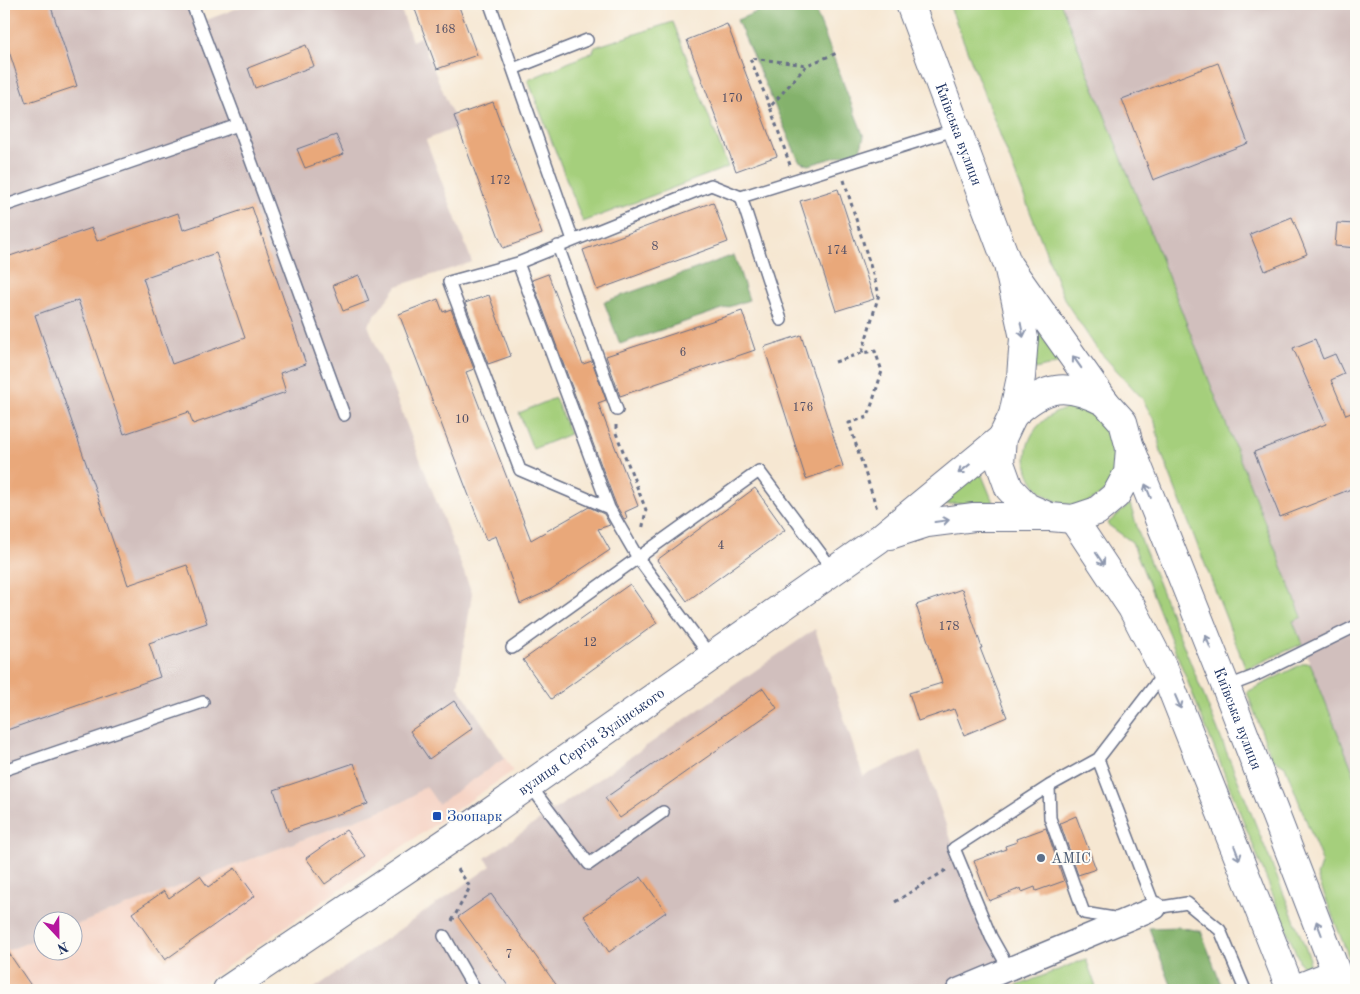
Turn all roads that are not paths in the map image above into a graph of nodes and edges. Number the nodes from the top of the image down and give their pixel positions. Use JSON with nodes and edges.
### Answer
{"nodes":[{"id":1,"x":192,"y":4,"type":"edge"},
{"id":2,"x":490,"y":4,"type":"edge"},
{"id":3,"x":910,"y":4,"type":"edge"},
{"id":4,"x":587,"y":40,"type":"dead end"},
{"id":5,"x":512,"y":69,"type":"junction"},
{"id":6,"x":238,"y":125,"type":"junction"},
{"id":7,"x":957,"y":128,"type":"junction"},
{"id":8,"x":741,"y":197,"type":"junction"},
{"id":9,"x":4,"y":206,"type":"edge"},
{"id":10,"x":573,"y":240,"type":"junction"},
{"id":11,"x":558,"y":246,"type":"junction"},
{"id":12,"x":518,"y":263,"type":"junction"},
{"id":13,"x":1008,"y":265,"type":"junction"},
{"id":14,"x":781,"y":320,"type":"dead end"},
{"id":15,"x":1106,"y":402,"type":"junction"},
{"id":16,"x":617,"y":410,"type":"road end"},
{"id":17,"x":344,"y":416,"type":"dead end"},
{"id":18,"x":1007,"y":426,"type":"junction"},
{"id":19,"x":1130,"y":448,"type":"junction"},
{"id":20,"x":609,"y":508,"type":"junction"},
{"id":21,"x":1062,"y":518,"type":"junction"},
{"id":22,"x":879,"y":539,"type":"junction"},
{"id":23,"x":638,"y":558,"type":"junction"},
{"id":24,"x":833,"y":570,"type":"junction"},
{"id":25,"x":1356,"y":626,"type":"edge"},
{"id":26,"x":512,"y":648,"type":"dead end"},
{"id":27,"x":711,"y":657,"type":"junction"},
{"id":28,"x":1165,"y":672,"type":"junction"},
{"id":29,"x":1226,"y":687,"type":"junction"},
{"id":30,"x":203,"y":702,"type":"dead end"},
{"id":31,"x":1098,"y":759,"type":"junction"},
{"id":32,"x":4,"y":770,"type":"edge"},
{"id":33,"x":529,"y":784,"type":"junction"},
{"id":34,"x":1049,"y":786,"type":"junction"},
{"id":35,"x":664,"y":812,"type":"dead end"},
{"id":36,"x":1155,"y":908,"type":"junction"},
{"id":37,"x":1127,"y":920,"type":"junction"},
{"id":38,"x":444,"y":936,"type":"road end"},
{"id":39,"x":1009,"y":969,"type":"junction"},
{"id":40,"x":1340,"y":982,"type":"edge"},
{"id":41,"x":227,"y":990,"type":"edge"},
{"id":42,"x":475,"y":990,"type":"edge"},
{"id":43,"x":958,"y":990,"type":"edge"},
{"id":44,"x":1245,"y":990,"type":"edge"},
{"id":45,"x":1292,"y":990,"type":"edge"}],
"edges":[{"from":1,"to":6,"type":"lane"},
{"from":2,"to":5,"type":"lane"},
{"from":3,"to":7,"type":"main road","name":"Київська вулиця"},
{"from":4,"to":5,"type":"lane"},
{"from":5,"to":10,"type":"lane"},
{"from":6,"to":9,"type":"lane"},
{"from":6,"to":17,"type":"lane"},
{"from":7,"to":8,"type":"lane"},
{"from":7,"to":13,"type":"main road","name":"Київська вулиця"},
{"from":8,"to":10,"type":"lane"},
{"from":8,"to":14,"type":"lane"},
{"from":10,"to":11,"type":"lane"},
{"from":11,"to":12,"type":"lane"},
{"from":11,"to":16,"type":"lane"},
{"from":12,"to":20,"type":"lane"},
{"from":12,"to":20,"type":"lane"},
{"from":15,"to":13,"type":"main road","one_way":true},
{"from":13,"to":18,"type":"main road","one_way":true},
{"from":15,"to":18,"type":"main road"},
{"from":15,"to":19,"type":"main road"},
{"from":18,"to":21,"type":"main road"},
{"from":18,"to":22,"type":"main road","one_way":true},
{"from":19,"to":21,"type":"main road"},
{"from":29,"to":19,"type":"main road","name":"Київська вулиця","one_way":true},
{"from":20,"to":23,"type":"lane"},
{"from":22,"to":21,"type":"main road","one_way":true},
{"from":21,"to":28,"type":"main road","one_way":true},
{"from":22,"to":24,"type":"main road","name":"вулиця Сергія Зулінського"},
{"from":23,"to":24,"type":"lane"},
{"from":23,"to":26,"type":"lane"},
{"from":23,"to":27,"type":"lane"},
{"from":24,"to":27,"type":"main road","name":"вулиця Сергія Зулінського"},
{"from":25,"to":29,"type":"lane"},
{"from":27,"to":33,"type":"main road","name":"вулиця Сергія Зулінського"},
{"from":28,"to":31,"type":"lane"},
{"from":28,"to":45,"type":"main road","one_way":true},
{"from":40,"to":29,"type":"main road","name":"Київська вулиця","one_way":true},
{"from":30,"to":32,"type":"lane"},
{"from":31,"to":34,"type":"lane"},
{"from":31,"to":36,"type":"lane"},
{"from":33,"to":35,"type":"lane"},
{"from":33,"to":41,"type":"main road","name":"вулиця Сергія Зулінського"},
{"from":34,"to":37,"type":"lane"},
{"from":34,"to":39,"type":"lane"},
{"from":36,"to":37,"type":"street"},
{"from":36,"to":44,"type":"lane"},
{"from":37,"to":39,"type":"street"},
{"from":38,"to":42,"type":"lane"},
{"from":39,"to":43,"type":"street"},
{"from":40,"to":45,"type":"main road"}]}
